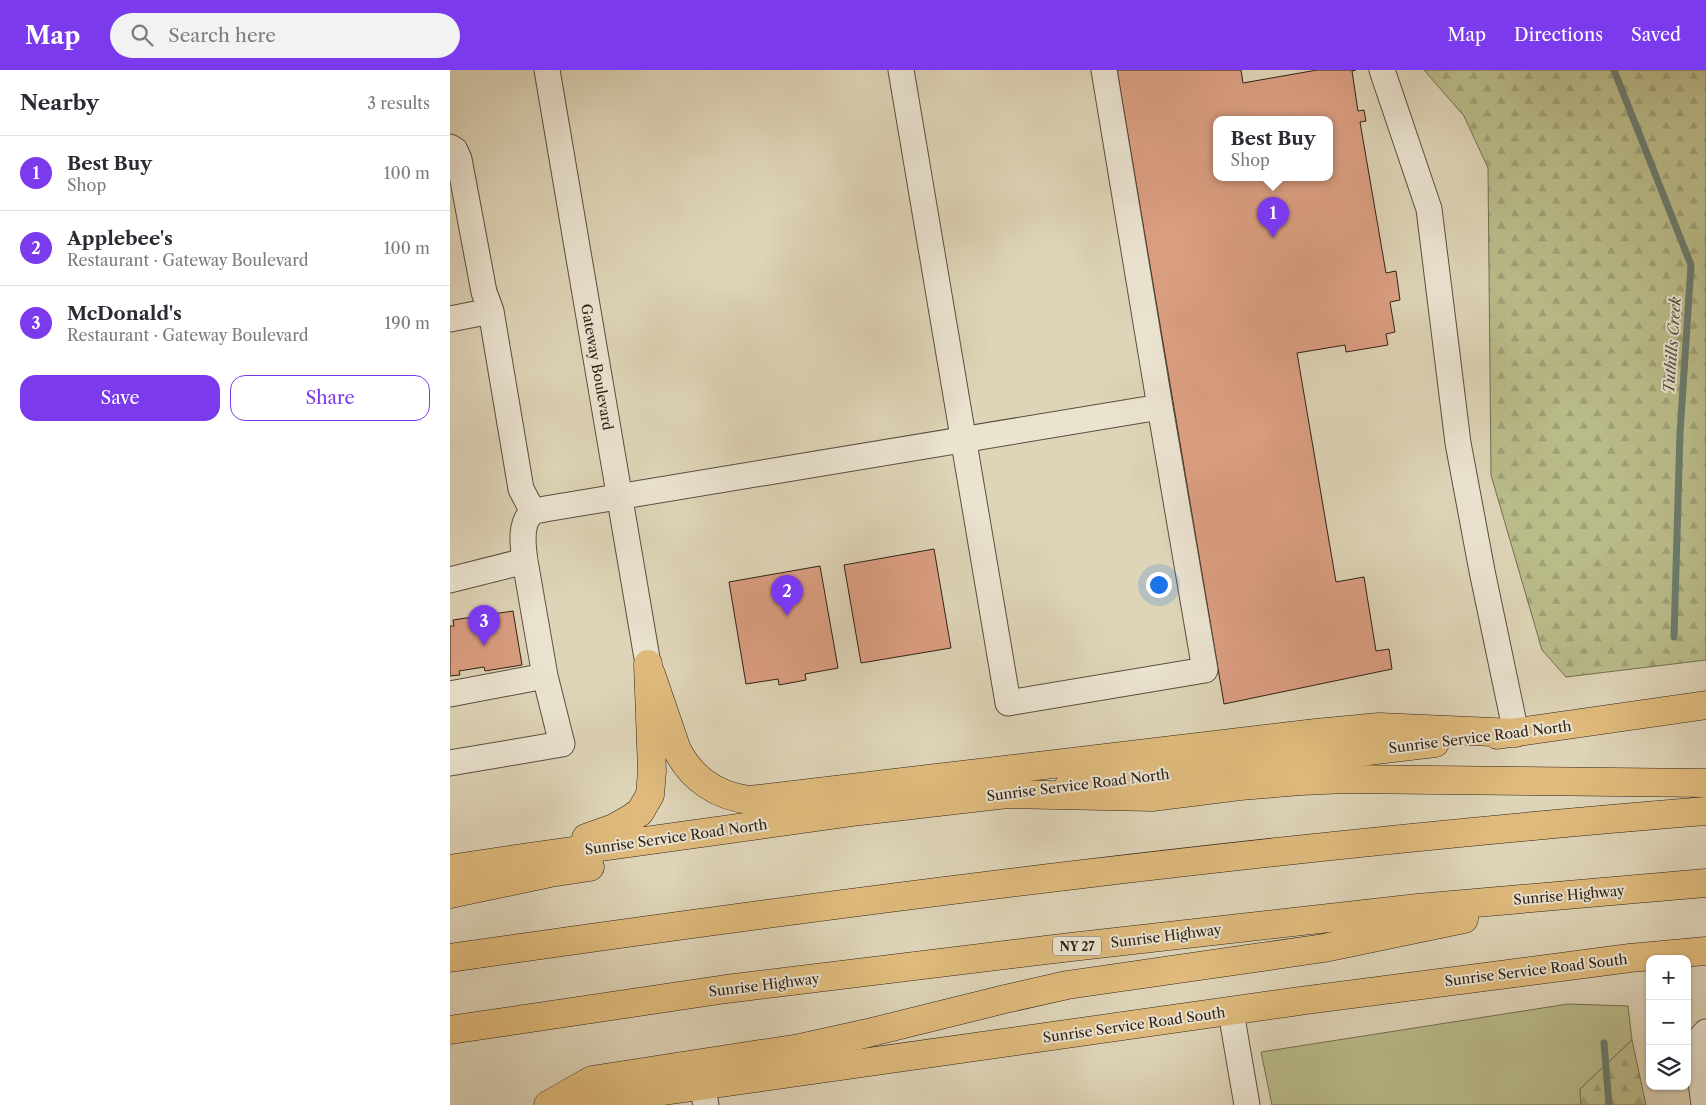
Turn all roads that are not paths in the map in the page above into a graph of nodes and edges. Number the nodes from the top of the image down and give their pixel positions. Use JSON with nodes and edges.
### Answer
{"nodes":[{"id":1,"x":547,"y":70,"type":"edge"},
{"id":2,"x":901,"y":70,"type":"edge"},
{"id":3,"x":1104,"y":70,"type":"edge"},
{"id":4,"x":1382,"y":70,"type":"edge"},
{"id":5,"x":450,"y":147,"type":"edge"},
{"id":6,"x":491,"y":311,"type":"junction"},
{"id":7,"x":450,"y":319,"type":"edge"},
{"id":8,"x":1160,"y":408,"type":"junction"},
{"id":9,"x":964,"y":440,"type":"junction"},
{"id":10,"x":619,"y":496,"type":"junction"},
{"id":11,"x":533,"y":512,"type":"junction"},
{"id":12,"x":525,"y":560,"type":"junction"},
{"id":13,"x":450,"y":580,"type":"edge"},
{"id":14,"x":648,"y":664,"type":"junction"},
{"id":15,"x":545,"y":676,"type":"junction"},
{"id":16,"x":450,"y":694,"type":"edge"},
{"id":17,"x":1706,"y":705,"type":"edge"},
{"id":18,"x":1516,"y":733,"type":"junction"},
{"id":19,"x":450,"y":762,"type":"edge"},
{"id":20,"x":1706,"y":783,"type":"edge"},
{"id":21,"x":1007,"y":794,"type":"junction"},
{"id":22,"x":1706,"y":811,"type":"edge"},
{"id":23,"x":860,"y":812,"type":"junction"},
{"id":24,"x":529,"y":856,"type":"junction"},
{"id":25,"x":450,"y":869,"type":"edge"},
{"id":26,"x":1706,"y":883,"type":"edge"},
{"id":27,"x":1592,"y":893,"type":"junction"},
{"id":28,"x":450,"y":894,"type":"edge"},
{"id":29,"x":1706,"y":951,"type":"edge"},
{"id":30,"x":450,"y":958,"type":"edge"},
{"id":31,"x":1231,"y":1012,"type":"junction"},
{"id":32,"x":450,"y":1030,"type":"edge"},
{"id":33,"x":1706,"y":1032,"type":"edge"},
{"id":34,"x":704,"y":1095,"type":"edge"},
{"id":35,"x":548,"y":1105,"type":"edge"},
{"id":36,"x":564,"y":1105,"type":"edge"},
{"id":37,"x":1247,"y":1105,"type":"edge"},
{"id":38,"x":1704,"y":1105,"type":"edge"}],
"edges":[{"from":1,"to":10,"type":"street","name":"Gateway Boulevard"},
{"from":2,"to":9,"type":"street"},
{"from":3,"to":8,"type":"street"},
{"from":4,"to":18,"type":"street"},
{"from":5,"to":6,"type":"street"},
{"from":6,"to":7,"type":"street"},
{"from":6,"to":11,"type":"street"},
{"from":8,"to":9,"type":"street"},
{"from":8,"to":9,"type":"street"},
{"from":9,"to":10,"type":"street"},
{"from":10,"to":11,"type":"street"},
{"from":10,"to":14,"type":"street","name":"Gateway Boulevard"},
{"from":11,"to":12,"type":"street"},
{"from":12,"to":13,"type":"street"},
{"from":12,"to":15,"type":"street"},
{"from":14,"to":18,"type":"main road"},
{"from":14,"to":24,"type":"main road"},
{"from":15,"to":16,"type":"street"},
{"from":15,"to":19,"type":"street"},
{"from":17,"to":18,"type":"main road","name":"Sunrise Service Road North"},
{"from":18,"to":21,"type":"main road","name":"Sunrise Service Road North"},
{"from":20,"to":21,"type":"main road"},
{"from":21,"to":23,"type":"main road","name":"Sunrise Service Road North"},
{"from":22,"to":30,"type":"main road"},
{"from":23,"to":24,"type":"main road","name":"Sunrise Service Road North"},
{"from":23,"to":28,"type":"main road"},
{"from":24,"to":25,"type":"main road","name":"Sunrise Service Road North"},
{"from":26,"to":27,"type":"main road","name":"Sunrise Highway","number":"NY 27"},
{"from":27,"to":32,"type":"main road","name":"Sunrise Highway","number":"NY 27"},
{"from":27,"to":35,"type":"main road"},
{"from":29,"to":31,"type":"main road","name":"Sunrise Service Road South"},
{"from":31,"to":34,"type":"main road","name":"Sunrise Service Road South"},
{"from":31,"to":37,"type":"street"},
{"from":33,"to":38,"type":"street"},
{"from":34,"to":36,"type":"main road","name":"Sunrise Service Road South"}]}
